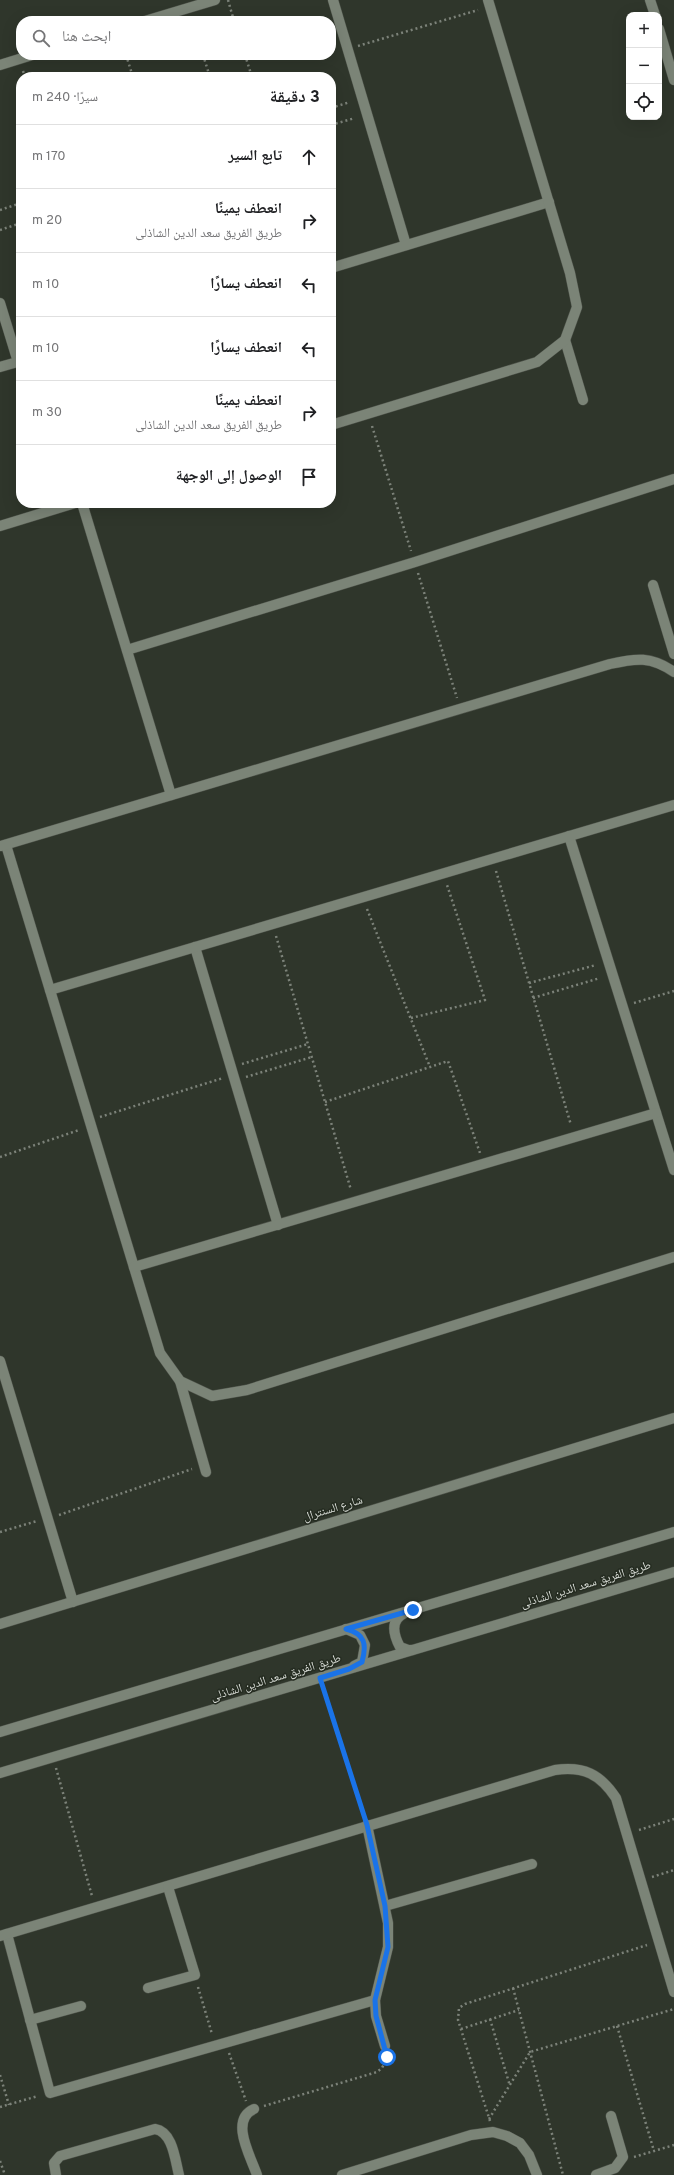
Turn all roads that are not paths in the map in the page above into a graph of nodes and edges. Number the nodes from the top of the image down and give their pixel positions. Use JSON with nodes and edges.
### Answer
{"nodes":[{"id":1,"x":215,"y":0,"type":"edge"},
{"id":2,"x":333,"y":0,"type":"edge"},
{"id":3,"x":650,"y":0,"type":"edge"},
{"id":4,"x":489,"y":3,"type":"edge"},
{"id":5,"x":654,"y":12,"type":"edge"},
{"id":6,"x":162,"y":16,"type":"edge"},
{"id":7,"x":662,"y":39,"type":"edge"},
{"id":8,"x":16,"y":60,"type":"edge"},
{"id":9,"x":0,"y":65,"type":"edge"},
{"id":10,"x":674,"y":80,"type":"edge"},
{"id":11,"x":549,"y":202,"type":"junction"},
{"id":12,"x":406,"y":245,"type":"junction"},
{"id":13,"x":336,"y":266,"type":"edge"},
{"id":14,"x":0,"y":303,"type":"edge"},
{"id":15,"x":565,"y":340,"type":"junction"},
{"id":16,"x":16,"y":352,"type":"edge"},
{"id":17,"x":16,"y":362,"type":"edge"},
{"id":18,"x":0,"y":367,"type":"edge"},
{"id":19,"x":583,"y":400,"type":"dead end"},
{"id":20,"x":336,"y":423,"type":"edge"},
{"id":21,"x":674,"y":479,"type":"edge"},
{"id":22,"x":59,"y":508,"type":"edge"},
{"id":23,"x":84,"y":508,"type":"edge"},
{"id":24,"x":0,"y":526,"type":"edge"},
{"id":25,"x":653,"y":585,"type":"dead end"},
{"id":26,"x":127,"y":650,"type":"junction"},
{"id":27,"x":674,"y":654,"type":"edge"},
{"id":28,"x":674,"y":672,"type":"edge"},
{"id":29,"x":171,"y":796,"type":"junction"},
{"id":30,"x":674,"y":805,"type":"edge"},
{"id":31,"x":569,"y":836,"type":"junction"},
{"id":32,"x":3,"y":846,"type":"edge"},
{"id":33,"x":195,"y":947,"type":"junction"},
{"id":34,"x":50,"y":990,"type":"junction"},
{"id":35,"x":656,"y":1113,"type":"junction"},
{"id":36,"x":674,"y":1170,"type":"edge"},
{"id":37,"x":278,"y":1224,"type":"junction"},
{"id":38,"x":674,"y":1257,"type":"edge"},
{"id":39,"x":134,"y":1267,"type":"junction"},
{"id":40,"x":0,"y":1361,"type":"edge"},
{"id":41,"x":180,"y":1382,"type":"junction"},
{"id":42,"x":674,"y":1418,"type":"edge"},
{"id":43,"x":205,"y":1468,"type":"road end"},
{"id":44,"x":674,"y":1532,"type":"edge"},
{"id":45,"x":674,"y":1572,"type":"edge"},
{"id":46,"x":73,"y":1602,"type":"junction"},
{"id":47,"x":413,"y":1610,"type":"junction"},
{"id":48,"x":0,"y":1624,"type":"edge"},
{"id":49,"x":346,"y":1629,"type":"junction"},
{"id":50,"x":420,"y":1648,"type":"junction"},
{"id":51,"x":349,"y":1669,"type":"junction"},
{"id":52,"x":0,"y":1732,"type":"edge"},
{"id":53,"x":0,"y":1773,"type":"edge"},
{"id":54,"x":367,"y":1825,"type":"junction"},
{"id":55,"x":532,"y":1864,"type":"dead end"},
{"id":56,"x":168,"y":1887,"type":"junction"},
{"id":57,"x":385,"y":1906,"type":"junction"},
{"id":58,"x":3,"y":1935,"type":"edge"},
{"id":59,"x":148,"y":1988,"type":"dead end"},
{"id":60,"x":674,"y":1992,"type":"edge"},
{"id":61,"x":375,"y":2000,"type":"junction"},
{"id":62,"x":81,"y":2006,"type":"dead end"},
{"id":63,"x":30,"y":2020,"type":"junction"},
{"id":64,"x":385,"y":2046,"type":"road end"},
{"id":65,"x":252,"y":2110,"type":"road end"},
{"id":66,"x":611,"y":2116,"type":"dead end"},
{"id":67,"x":56,"y":2175,"type":"edge"},
{"id":68,"x":179,"y":2175,"type":"edge"},
{"id":69,"x":257,"y":2175,"type":"edge"},
{"id":70,"x":342,"y":2175,"type":"edge"},
{"id":71,"x":537,"y":2175,"type":"edge"},
{"id":72,"x":596,"y":2175,"type":"edge"}],
"edges":[{"from":1,"to":6,"type":"street"},
{"from":2,"to":12,"type":"street"},
{"from":3,"to":5,"type":"street"},
{"from":4,"to":11,"type":"street"},
{"from":7,"to":10,"type":"street"},
{"from":8,"to":9,"type":"street"},
{"from":11,"to":12,"type":"street"},
{"from":11,"to":15,"type":"street"},
{"from":12,"to":13,"type":"street"},
{"from":14,"to":16,"type":"street"},
{"from":15,"to":19,"type":"street"},
{"from":15,"to":20,"type":"street"},
{"from":17,"to":18,"type":"street"},
{"from":21,"to":26,"type":"street"},
{"from":22,"to":24,"type":"street"},
{"from":23,"to":26,"type":"street"},
{"from":25,"to":27,"type":"street"},
{"from":26,"to":29,"type":"street"},
{"from":28,"to":29,"type":"street"},
{"from":29,"to":32,"type":"street"},
{"from":30,"to":31,"type":"street"},
{"from":31,"to":33,"type":"street"},
{"from":31,"to":35,"type":"street"},
{"from":32,"to":34,"type":"street"},
{"from":33,"to":34,"type":"street"},
{"from":33,"to":37,"type":"street"},
{"from":34,"to":39,"type":"street"},
{"from":35,"to":36,"type":"street"},
{"from":35,"to":37,"type":"street"},
{"from":37,"to":39,"type":"street"},
{"from":38,"to":41,"type":"street"},
{"from":39,"to":41,"type":"street"},
{"from":40,"to":46,"type":"street"},
{"from":41,"to":43,"type":"street"},
{"from":42,"to":46,"type":"street","name":"شارع السنترال"},
{"from":44,"to":47,"type":"street"},
{"from":45,"to":50,"type":"street","name":"طريق الفريق سعد الدين الشاذلى"},
{"from":46,"to":48,"type":"street","name":"شارع السنترال"},
{"from":47,"to":49,"type":"street"},
{"from":47,"to":50,"type":"street"},
{"from":49,"to":51,"type":"street"},
{"from":49,"to":52,"type":"street"},
{"from":50,"to":51,"type":"street","name":"طريق الفريق سعد الدين الشاذلى"},
{"from":51,"to":53,"type":"street","name":"طريق الفريق سعد الدين الشاذلى"},
{"from":54,"to":56,"type":"street"},
{"from":54,"to":57,"type":"street"},
{"from":54,"to":60,"type":"street"},
{"from":55,"to":57,"type":"street"},
{"from":56,"to":58,"type":"street"},
{"from":56,"to":59,"type":"street"},
{"from":57,"to":61,"type":"street"},
{"from":58,"to":63,"type":"street"},
{"from":61,"to":63,"type":"street"},
{"from":61,"to":64,"type":"street"},
{"from":62,"to":63,"type":"street"},
{"from":65,"to":69,"type":"street"},
{"from":66,"to":72,"type":"street"},
{"from":67,"to":68,"type":"street"},
{"from":70,"to":71,"type":"street"}]}
